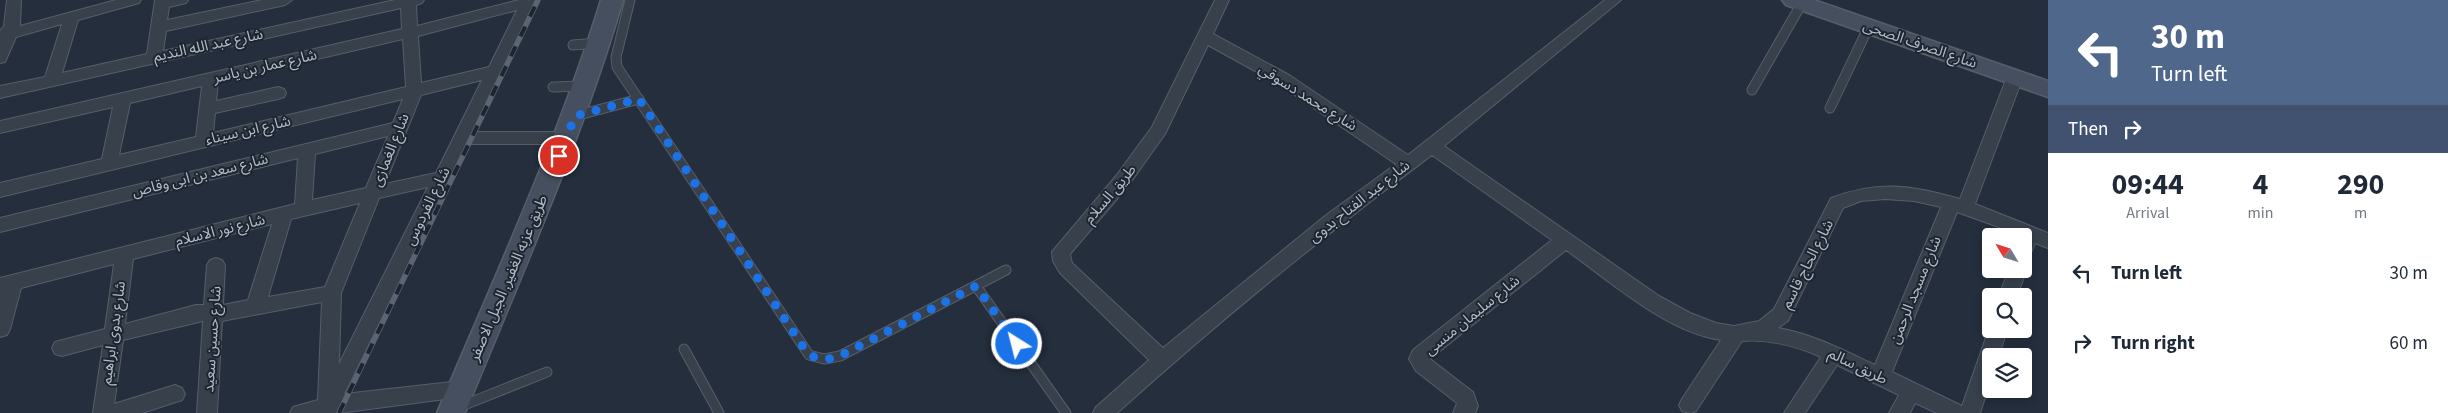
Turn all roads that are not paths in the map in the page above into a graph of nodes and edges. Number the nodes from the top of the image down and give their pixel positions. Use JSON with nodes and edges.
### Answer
{"nodes":[{"id":1,"x":14,"y":0,"type":"edge"},
{"id":2,"x":134,"y":0,"type":"edge"},
{"id":3,"x":181,"y":0,"type":"edge"},
{"id":4,"x":285,"y":0,"type":"edge"},
{"id":5,"x":474,"y":0,"type":"edge"},
{"id":6,"x":612,"y":0,"type":"edge"},
{"id":7,"x":630,"y":0,"type":"edge"},
{"id":8,"x":1222,"y":0,"type":"edge"},
{"id":9,"x":1614,"y":0,"type":"edge"},
{"id":10,"x":411,"y":1,"type":"edge"},
{"id":11,"x":529,"y":1,"type":"edge"},
{"id":12,"x":162,"y":2,"type":"edge"},
{"id":13,"x":1797,"y":2,"type":"edge"},
{"id":14,"x":111,"y":3,"type":"edge"},
{"id":15,"x":72,"y":16,"type":"junction"},
{"id":16,"x":474,"y":18,"type":"junction"},
{"id":17,"x":1869,"y":26,"type":"junction"},
{"id":18,"x":159,"y":27,"type":"junction"},
{"id":19,"x":411,"y":32,"type":"junction"},
{"id":20,"x":5,"y":35,"type":"edge"},
{"id":21,"x":1204,"y":36,"type":"junction"},
{"id":22,"x":600,"y":42,"type":"junction"},
{"id":23,"x":573,"y":45,"type":"dead end"},
{"id":24,"x":156,"y":56,"type":"junction"},
{"id":25,"x":0,"y":58,"type":"edge"},
{"id":26,"x":496,"y":72,"type":"junction"},
{"id":27,"x":2015,"y":77,"type":"junction"},
{"id":28,"x":211,"y":78,"type":"junction"},
{"id":29,"x":52,"y":80,"type":"junction"},
{"id":30,"x":585,"y":86,"type":"junction"},
{"id":31,"x":553,"y":87,"type":"dead end"},
{"id":32,"x":1752,"y":90,"type":"dead end"},
{"id":33,"x":2048,"y":90,"type":"edge"},
{"id":34,"x":414,"y":91,"type":"junction"},
{"id":35,"x":0,"y":92,"type":"edge"},
{"id":36,"x":278,"y":93,"type":"dead end"},
{"id":37,"x":123,"y":98,"type":"junction"},
{"id":38,"x":639,"y":99,"type":"junction"},
{"id":39,"x":1830,"y":108,"type":"dead end"},
{"id":40,"x":208,"y":109,"type":"junction"},
{"id":41,"x":0,"y":127,"type":"edge"},
{"id":42,"x":400,"y":127,"type":"junction"},
{"id":43,"x":570,"y":127,"type":"junction"},
{"id":44,"x":461,"y":138,"type":"junction"},
{"id":45,"x":204,"y":141,"type":"junction"},
{"id":46,"x":1432,"y":146,"type":"junction"},
{"id":47,"x":307,"y":149,"type":"junction"},
{"id":48,"x":1408,"y":163,"type":"junction"},
{"id":49,"x":109,"y":164,"type":"junction"},
{"id":50,"x":440,"y":178,"type":"junction"},
{"id":51,"x":0,"y":190,"type":"edge"},
{"id":52,"x":373,"y":193,"type":"junction"},
{"id":53,"x":1958,"y":206,"type":"junction"},
{"id":54,"x":303,"y":209,"type":"junction"},
{"id":55,"x":284,"y":214,"type":"junction"},
{"id":56,"x":0,"y":224,"type":"edge"},
{"id":57,"x":2019,"y":228,"type":"edge"},
{"id":58,"x":2032,"y":233,"type":"edge"},
{"id":59,"x":1564,"y":240,"type":"junction"},
{"id":60,"x":2048,"y":241,"type":"edge"},
{"id":61,"x":125,"y":254,"type":"junction"},
{"id":62,"x":216,"y":265,"type":"dead end"},
{"id":63,"x":1006,"y":270,"type":"dead end"},
{"id":64,"x":7,"y":284,"type":"edge"},
{"id":65,"x":976,"y":286,"type":"junction"},
{"id":66,"x":332,"y":293,"type":"junction"},
{"id":67,"x":256,"y":306,"type":"junction"},
{"id":68,"x":214,"y":314,"type":"junction"},
{"id":69,"x":0,"y":329,"type":"edge"},
{"id":70,"x":1745,"y":333,"type":"junction"},
{"id":71,"x":112,"y":335,"type":"junction"},
{"id":72,"x":1995,"y":338,"type":"edge"},
{"id":73,"x":62,"y":348,"type":"dead end"},
{"id":74,"x":684,"y":349,"type":"dead end"},
{"id":75,"x":1834,"y":354,"type":"junction"},
{"id":76,"x":1162,"y":360,"type":"junction"},
{"id":77,"x":547,"y":372,"type":"dead end"},
{"id":78,"x":1880,"y":377,"type":"junction"},
{"id":79,"x":1911,"y":391,"type":"junction"},
{"id":80,"x":175,"y":394,"type":"dead end"},
{"id":81,"x":455,"y":404,"type":"edge"},
{"id":82,"x":1689,"y":405,"type":"dead end"},
{"id":83,"x":326,"y":410,"type":"edge"},
{"id":84,"x":1110,"y":411,"type":"edge"},
{"id":85,"x":103,"y":413,"type":"edge"},
{"id":86,"x":113,"y":413,"type":"edge"},
{"id":87,"x":207,"y":413,"type":"edge"},
{"id":88,"x":300,"y":413,"type":"edge"},
{"id":89,"x":719,"y":413,"type":"edge"},
{"id":90,"x":1066,"y":413,"type":"edge"},
{"id":91,"x":1463,"y":413,"type":"edge"},
{"id":92,"x":1794,"y":413,"type":"edge"},
{"id":93,"x":1899,"y":413,"type":"edge"},
{"id":94,"x":1957,"y":413,"type":"edge"},
{"id":95,"x":1970,"y":413,"type":"edge"}],
"edges":[{"from":1,"to":20,"type":"street"},
{"from":2,"to":14,"type":"street"},
{"from":3,"to":12,"type":"street"},
{"from":4,"to":18,"type":"street"},
{"from":5,"to":16,"type":"street"},
{"from":6,"to":22,"type":"street","name":"طريق عزبه الغفير, الجبل الاصفر"},
{"from":7,"to":38,"type":"lane"},
{"from":8,"to":21,"type":"street","name":"طريق السلام"},
{"from":9,"to":46,"type":"street","name":"شارع عبد الفتاح بدوى"},
{"from":10,"to":19,"type":"street","name":"شارع الغمازى"},
{"from":10,"to":24,"type":"street","name":"شارع عبد الله النديم"},
{"from":11,"to":16,"type":"street","name":"شارع عمار بن ياسر"},
{"from":11,"to":26,"type":"street","name":"شارع الفردوس"},
{"from":12,"to":18,"type":"street"},
{"from":13,"to":17,"type":"street","name":"شارع الصرف الصحى"},
{"from":13,"to":32,"type":"lane"},
{"from":14,"to":15,"type":"street"},
{"from":15,"to":20,"type":"street"},
{"from":15,"to":29,"type":"street"},
{"from":16,"to":19,"type":"street","name":"شارع عمار بن ياسر"},
{"from":17,"to":27,"type":"street","name":"شارع الصرف الصحى"},
{"from":17,"to":39,"type":"lane"},
{"from":18,"to":24,"type":"street"},
{"from":19,"to":28,"type":"street","name":"شارع عمار بن ياسر"},
{"from":19,"to":34,"type":"street","name":"شارع الغمازى"},
{"from":20,"to":25,"type":"street"},
{"from":21,"to":48,"type":"street","name":"شارع محمد دسوقي"},
{"from":21,"to":76,"type":"street","name":"طريق السلام"},
{"from":22,"to":23,"type":"lane"},
{"from":22,"to":30,"type":"street","name":"طريق عزبه الغفير, الجبل الاصفر"},
{"from":24,"to":29,"type":"street","name":"شارع عبد الله النديم"},
{"from":26,"to":34,"type":"street","name":"شارع ابن سيناء"},
{"from":26,"to":44,"type":"street","name":"شارع الفردوس"},
{"from":27,"to":33,"type":"street","name":"شارع الصرف الصحى"},
{"from":27,"to":53,"type":"street","name":"شارع مسجد الرحمن"},
{"from":28,"to":37,"type":"street","name":"شارع عمار بن ياسر"},
{"from":28,"to":40,"type":"street"},
{"from":29,"to":35,"type":"street","name":"شارع عبد الله النديم"},
{"from":30,"to":31,"type":"lane"},
{"from":30,"to":43,"type":"street","name":"طريق عزبه الغفير, الجبل الاصفر"},
{"from":34,"to":42,"type":"street","name":"شارع الغمازى"},
{"from":34,"to":45,"type":"street","name":"شارع ابن سيناء"},
{"from":36,"to":40,"type":"street"},
{"from":37,"to":41,"type":"street","name":"شارع عمار بن ياسر"},
{"from":37,"to":49,"type":"street"},
{"from":38,"to":43,"type":"lane"},
{"from":38,"to":65,"type":"lane"},
{"from":40,"to":45,"type":"street"},
{"from":42,"to":47,"type":"street","name":"شارع سعد بن ابى وقاص"},
{"from":42,"to":52,"type":"street","name":"شارع الغمازى"},
{"from":43,"to":44,"type":"street"},
{"from":43,"to":81,"type":"street","name":"طريق عزبه الغفير, الجبل الاصفر"},
{"from":44,"to":50,"type":"street","name":"شارع الفردوس"},
{"from":45,"to":49,"type":"street","name":"شارع ابن سيناء"},
{"from":46,"to":48,"type":"street","name":"شارع عبد الفتاح بدوى"},
{"from":46,"to":59,"type":"street"},
{"from":47,"to":54,"type":"street"},
{"from":47,"to":56,"type":"street","name":"شارع سعد بن ابى وقاص"},
{"from":48,"to":76,"type":"street","name":"شارع عبد الفتاح بدوى"},
{"from":49,"to":51,"type":"street","name":"شارع ابن سيناء"},
{"from":50,"to":52,"type":"street","name":"شارع نور الاسلام"},
{"from":50,"to":83,"type":"street","name":"شارع الفردوس"},
{"from":52,"to":54,"type":"street","name":"شارع نور الاسلام"},
{"from":52,"to":66,"type":"street","name":"شارع الغمازى"},
{"from":53,"to":57,"type":"street","name":"شارع الحاج قاسم"},
{"from":53,"to":70,"type":"street","name":"شارع الحاج قاسم"},
{"from":53,"to":78,"type":"street","name":"شارع مسجد الرحمن"},
{"from":54,"to":55,"type":"street","name":"شارع نور الاسلام"},
{"from":55,"to":61,"type":"street","name":"شارع نور الاسلام"},
{"from":55,"to":67,"type":"street"},
{"from":58,"to":60,"type":"street","name":"شارع الحاج قاسم"},
{"from":59,"to":70,"type":"street"},
{"from":59,"to":91,"type":"street","name":"شارع سليمان منسى"},
{"from":61,"to":64,"type":"street","name":"شارع نور الاسلام"},
{"from":61,"to":71,"type":"street","name":"شارع بدوى ابراهيم"},
{"from":62,"to":68,"type":"street","name":"شارع حسين سعيد"},
{"from":63,"to":65,"type":"lane"},
{"from":64,"to":69,"type":"street"},
{"from":65,"to":90,"type":"lane"},
{"from":66,"to":67,"type":"street"},
{"from":66,"to":83,"type":"street"},
{"from":67,"to":68,"type":"street"},
{"from":68,"to":71,"type":"street"},
{"from":68,"to":87,"type":"street","name":"شارع حسين سعيد"},
{"from":70,"to":75,"type":"street","name":"طريق سالم"},
{"from":70,"to":82,"type":"street"},
{"from":71,"to":73,"type":"street"},
{"from":71,"to":85,"type":"street","name":"شارع بدوى ابراهيم"},
{"from":72,"to":95,"type":"street"},
{"from":74,"to":89,"type":"lane"},
{"from":75,"to":78,"type":"street","name":"طريق سالم"},
{"from":75,"to":92,"type":"street"},
{"from":76,"to":84,"type":"street","name":"شارع عبد الفتاح بدوى"},
{"from":77,"to":81,"type":"lane"},
{"from":78,"to":79,"type":"street","name":"طريق سالم"},
{"from":79,"to":93,"type":"street"},
{"from":79,"to":94,"type":"street","name":"طريق سالم"},
{"from":80,"to":86,"type":"street"},
{"from":81,"to":83,"type":"street"},
{"from":83,"to":88,"type":"street"}]}
